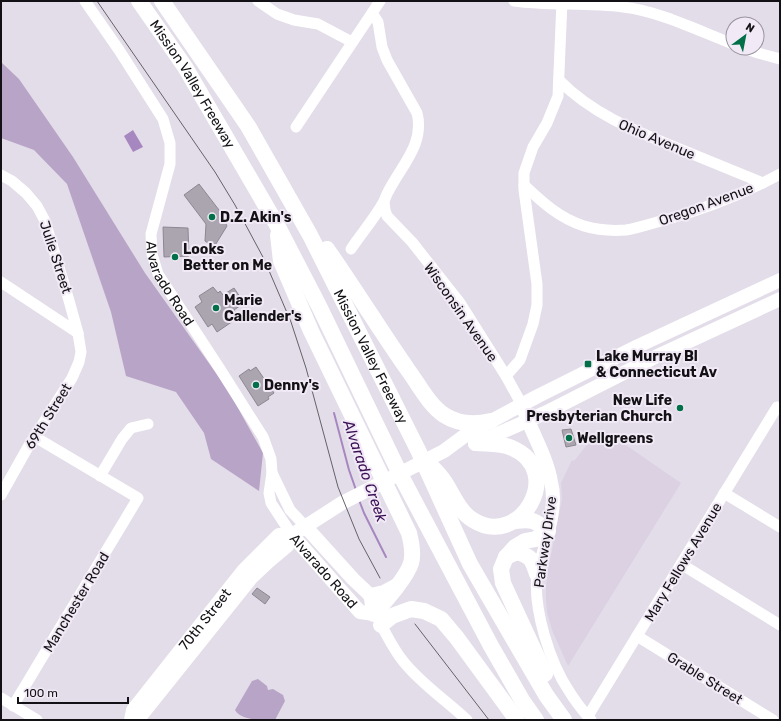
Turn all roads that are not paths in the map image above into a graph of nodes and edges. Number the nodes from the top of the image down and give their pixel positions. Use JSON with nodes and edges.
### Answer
{"nodes":[{"id":1,"x":85,"y":1,"type":"edge"},
{"id":2,"x":139,"y":1,"type":"edge"},
{"id":3,"x":162,"y":1,"type":"edge"},
{"id":4,"x":258,"y":1,"type":"edge"},
{"id":5,"x":380,"y":1,"type":"edge"},
{"id":6,"x":514,"y":1,"type":"edge"},
{"id":7,"x":562,"y":3,"type":"edge"},
{"id":8,"x":372,"y":12,"type":"junction"},
{"id":9,"x":725,"y":41,"type":"edge"},
{"id":10,"x":352,"y":42,"type":"junction"},
{"id":11,"x":765,"y":55,"type":"edge"},
{"id":12,"x":780,"y":59,"type":"edge"},
{"id":13,"x":559,"y":80,"type":"junction"},
{"id":14,"x":296,"y":127,"type":"dead end"},
{"id":15,"x":273,"y":169,"type":"junction"},
{"id":16,"x":780,"y":174,"type":"edge"},
{"id":17,"x":1,"y":175,"type":"edge"},
{"id":18,"x":763,"y":183,"type":"junction"},
{"id":19,"x":524,"y":185,"type":"junction"},
{"id":20,"x":384,"y":202,"type":"junction"},
{"id":21,"x":277,"y":225,"type":"junction"},
{"id":22,"x":351,"y":249,"type":"dead end"},
{"id":23,"x":780,"y":280,"type":"edge"},
{"id":24,"x":1,"y":282,"type":"edge"},
{"id":25,"x":754,"y":292,"type":"junction"},
{"id":26,"x":780,"y":299,"type":"edge"},
{"id":27,"x":762,"y":308,"type":"junction"},
{"id":28,"x":78,"y":333,"type":"junction"},
{"id":29,"x":642,"y":344,"type":"junction"},
{"id":30,"x":654,"y":358,"type":"junction"},
{"id":31,"x":506,"y":376,"type":"junction"},
{"id":32,"x":522,"y":405,"type":"junction"},
{"id":33,"x":778,"y":407,"type":"edge"},
{"id":34,"x":528,"y":420,"type":"junction"},
{"id":35,"x":491,"y":421,"type":"junction"},
{"id":36,"x":148,"y":424,"type":"dead end"},
{"id":37,"x":35,"y":437,"type":"junction"},
{"id":38,"x":476,"y":443,"type":"junction"},
{"id":39,"x":418,"y":450,"type":"junction"},
{"id":40,"x":444,"y":451,"type":"junction"},
{"id":41,"x":272,"y":472,"type":"junction"},
{"id":42,"x":100,"y":476,"type":"junction"},
{"id":43,"x":724,"y":493,"type":"junction"},
{"id":44,"x":1,"y":495,"type":"edge"},
{"id":45,"x":515,"y":521,"type":"junction"},
{"id":46,"x":305,"y":526,"type":"junction"},
{"id":47,"x":780,"y":527,"type":"edge"},
{"id":48,"x":548,"y":531,"type":"junction"},
{"id":49,"x":292,"y":535,"type":"junction"},
{"id":50,"x":506,"y":557,"type":"junction"},
{"id":51,"x":681,"y":564,"type":"junction"},
{"id":52,"x":537,"y":574,"type":"junction"},
{"id":53,"x":398,"y":585,"type":"junction"},
{"id":54,"x":371,"y":596,"type":"junction"},
{"id":55,"x":377,"y":620,"type":"junction"},
{"id":56,"x":780,"y":625,"type":"edge"},
{"id":57,"x":638,"y":636,"type":"junction"},
{"id":58,"x":546,"y":695,"type":"junction"},
{"id":59,"x":1,"y":698,"type":"edge"},
{"id":60,"x":13,"y":706,"type":"junction"},
{"id":61,"x":589,"y":718,"type":"edge"},
{"id":62,"x":37,"y":720,"type":"edge"},
{"id":63,"x":131,"y":720,"type":"edge"},
{"id":64,"x":136,"y":720,"type":"edge"},
{"id":65,"x":467,"y":720,"type":"edge"},
{"id":66,"x":518,"y":720,"type":"edge"},
{"id":67,"x":536,"y":720,"type":"edge"},
{"id":68,"x":564,"y":720,"type":"edge"},
{"id":69,"x":772,"y":720,"type":"edge"}],
"edges":[{"from":1,"to":41,"type":"street","name":"Alvarado Road"},
{"from":2,"to":21,"type":"highway","name":"Mission Valley Freeway"},
{"from":3,"to":15,"type":"highway","name":"Mission Valley Freeway"},
{"from":4,"to":10,"type":"street"},
{"from":5,"to":8,"type":"street"},
{"from":6,"to":7,"type":"street"},
{"from":7,"to":9,"type":"street"},
{"from":7,"to":13,"type":"street"},
{"from":8,"to":10,"type":"street"},
{"from":8,"to":20,"type":"street"},
{"from":10,"to":14,"type":"street"},
{"from":11,"to":12,"type":"street"},
{"from":13,"to":18,"type":"street","name":"Ohio Avenue"},
{"from":13,"to":19,"type":"street"},
{"from":15,"to":35,"type":"highway"},
{"from":15,"to":39,"type":"highway","name":"Mission Valley Freeway"},
{"from":16,"to":18,"type":"street","name":"Oregon Avenue"},
{"from":17,"to":28,"type":"street","name":"Julie Street"},
{"from":18,"to":19,"type":"street","name":"Oregon Avenue"},
{"from":19,"to":31,"type":"street"},
{"from":20,"to":22,"type":"street"},
{"from":20,"to":31,"type":"street","name":"Wisconsin Avenue"},
{"from":21,"to":53,"type":"highway"},
{"from":21,"to":67,"type":"highway","name":"Mission Valley Freeway"},
{"from":23,"to":25,"type":"main road"},
{"from":24,"to":28,"type":"street"},
{"from":25,"to":27,"type":"main road"},
{"from":25,"to":29,"type":"main road"},
{"from":26,"to":27,"type":"main road"},
{"from":27,"to":30,"type":"main road"},
{"from":28,"to":37,"type":"street","name":"69th Street"},
{"from":29,"to":30,"type":"main road"},
{"from":29,"to":32,"type":"main road"},
{"from":30,"to":34,"type":"main road"},
{"from":31,"to":32,"type":"street","name":"Wisconsin Avenue"},
{"from":32,"to":34,"type":"main road","name":"Parkway Drive"},
{"from":32,"to":35,"type":"main road"},
{"from":33,"to":43,"type":"street","name":"Mary Fellows Avenue"},
{"from":34,"to":38,"type":"main road"},
{"from":34,"to":48,"type":"main road","name":"Parkway Drive"},
{"from":35,"to":40,"type":"main road"},
{"from":36,"to":42,"type":"street"},
{"from":37,"to":42,"type":"street"},
{"from":37,"to":44,"type":"street","name":"69th Street"},
{"from":38,"to":40,"type":"main road"},
{"from":38,"to":45,"type":"highway"},
{"from":39,"to":45,"type":"highway"},
{"from":39,"to":58,"type":"highway","name":"Mission Valley Freeway"},
{"from":40,"to":46,"type":"main road","name":"70th Street"},
{"from":41,"to":46,"type":"street","name":"Alvarado Road"},
{"from":41,"to":49,"type":"street","name":"Alvarado Road"},
{"from":42,"to":60,"type":"street","name":"Manchester Road"},
{"from":43,"to":47,"type":"street"},
{"from":43,"to":51,"type":"street","name":"Mary Fellows Avenue"},
{"from":45,"to":48,"type":"highway"},
{"from":46,"to":49,"type":"main road","name":"70th Street"},
{"from":46,"to":54,"type":"main road","name":"Alvarado Road"},
{"from":48,"to":50,"type":"highway"},
{"from":48,"to":52,"type":"street","name":"Parkway Drive"},
{"from":49,"to":55,"type":"main road","name":"Alvarado Road"},
{"from":49,"to":63,"type":"main road","name":"70th Street"},
{"from":49,"to":64,"type":"main road","name":"70th Street"},
{"from":50,"to":52,"type":"highway"},
{"from":50,"to":58,"type":"highway"},
{"from":51,"to":56,"type":"street"},
{"from":51,"to":57,"type":"street","name":"Mary Fellows Avenue"},
{"from":52,"to":61,"type":"street","name":"Parkway Drive"},
{"from":53,"to":54,"type":"highway"},
{"from":53,"to":55,"type":"highway"},
{"from":54,"to":55,"type":"main road","name":"Alvarado Road"},
{"from":55,"to":65,"type":"street","name":"Alvarado Road"},
{"from":55,"to":66,"type":"highway"},
{"from":57,"to":61,"type":"street","name":"Mary Fellows Avenue"},
{"from":57,"to":69,"type":"street","name":"Grable Street"},
{"from":58,"to":68,"type":"highway","name":"Mission Valley Freeway"},
{"from":59,"to":60,"type":"street"},
{"from":60,"to":62,"type":"street"}]}
